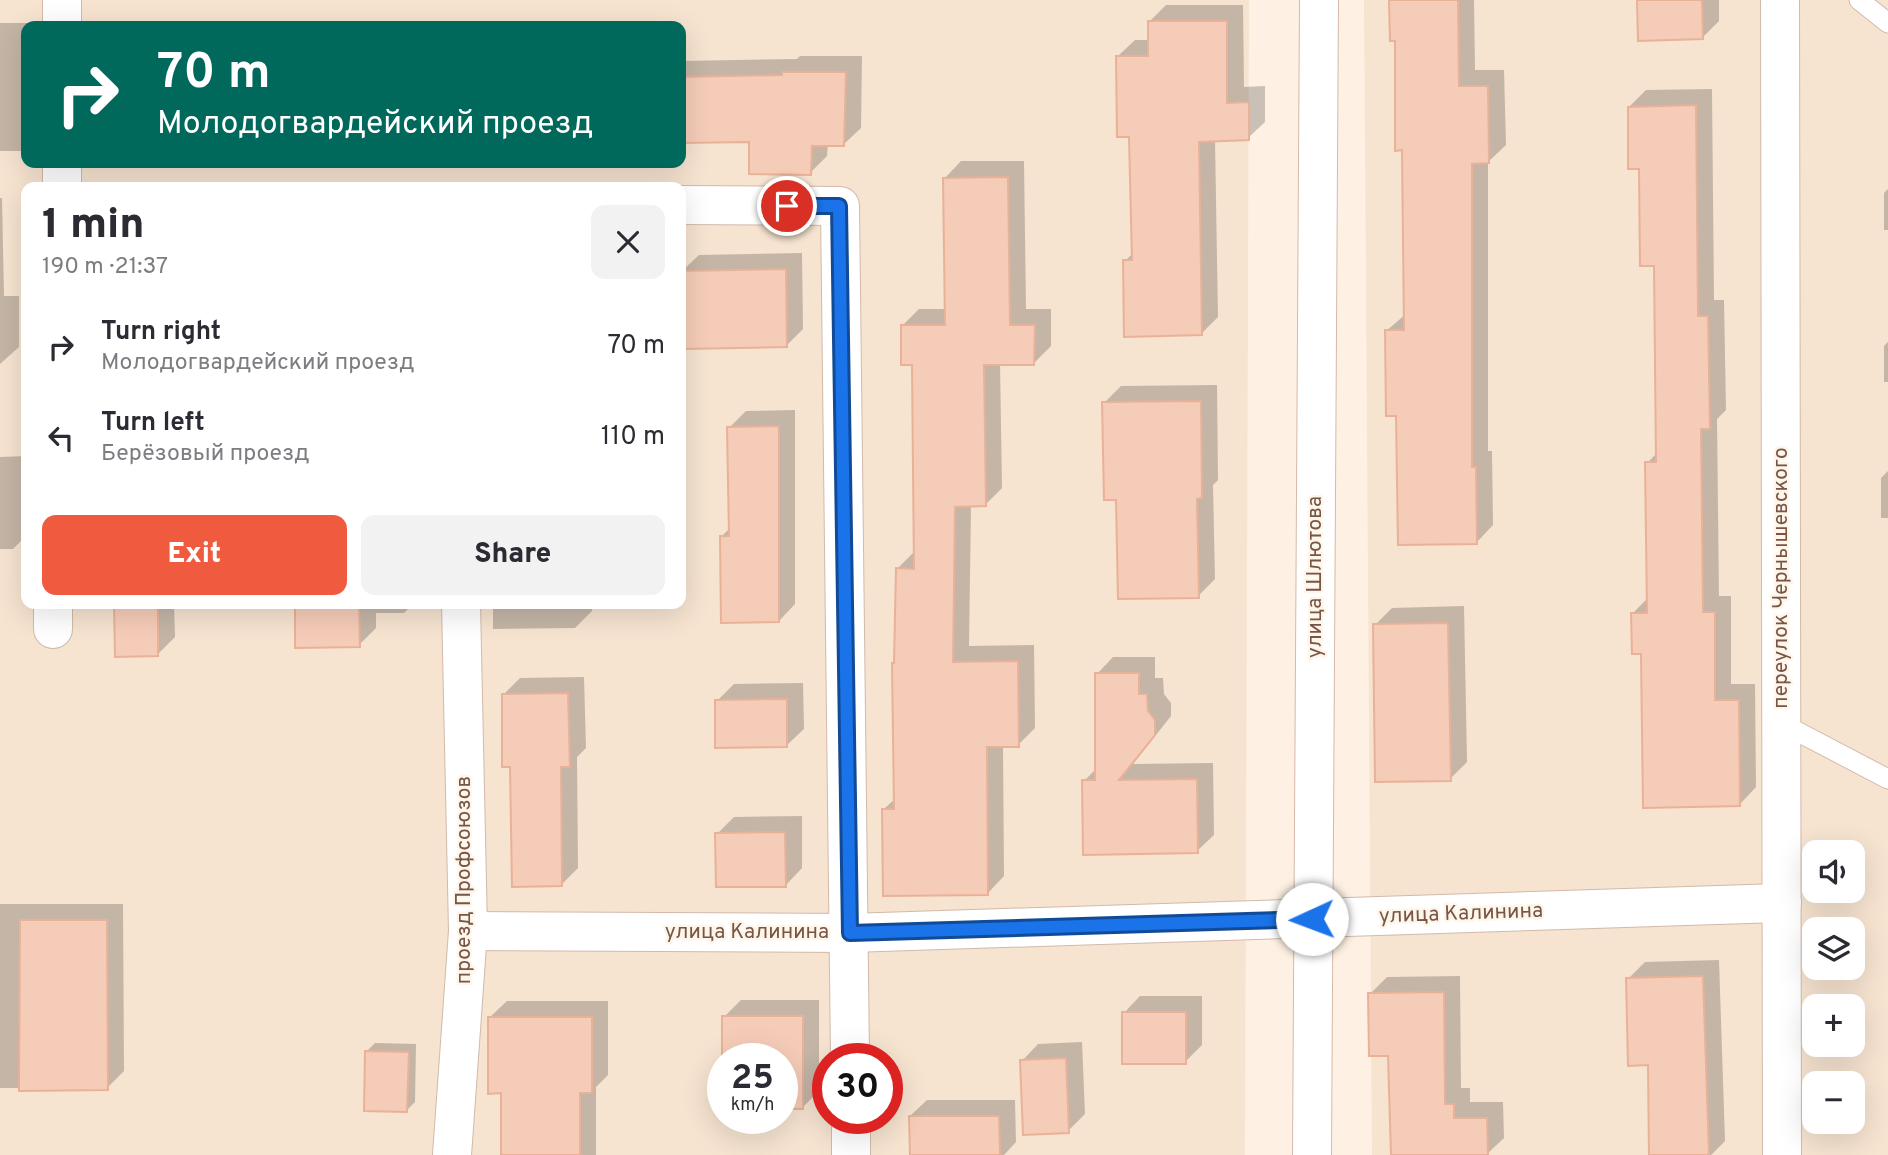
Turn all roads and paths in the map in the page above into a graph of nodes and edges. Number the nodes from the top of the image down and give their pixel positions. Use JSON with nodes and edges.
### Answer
{"nodes":[{"id":1,"x":62,"y":0,"type":"edge"},
{"id":2,"x":1318,"y":0,"type":"edge"},
{"id":3,"x":1780,"y":0,"type":"edge"},
{"id":4,"x":1859,"y":0,"type":"edge"},
{"id":5,"x":62,"y":21,"type":"edge"},
{"id":6,"x":1888,"y":23,"type":"edge"},
{"id":7,"x":686,"y":205,"type":"edge"},
{"id":8,"x":461,"y":609,"type":"edge"},
{"id":9,"x":1781,"y":723,"type":"junction"},
{"id":10,"x":1888,"y":779,"type":"edge"},
{"id":11,"x":1782,"y":903,"type":"junction"},
{"id":12,"x":1312,"y":919,"type":"junction"},
{"id":13,"x":468,"y":931,"type":"junction"},
{"id":14,"x":850,"y":933,"type":"junction"},
{"id":15,"x":850,"y":1043,"type":"edge"},
{"id":16,"x":850,"y":1134,"type":"edge"},
{"id":17,"x":452,"y":1155,"type":"edge"},
{"id":18,"x":851,"y":1155,"type":"edge"},
{"id":19,"x":1312,"y":1155,"type":"edge"},
{"id":20,"x":1783,"y":1155,"type":"edge"}],
"edges":[{"from":1,"to":5,"type":"street"},
{"from":2,"to":12,"type":"street","name":"улица Шлютова"},
{"from":3,"to":9,"type":"street","name":"переулок Чернышевского"},
{"from":4,"to":6,"type":"lane"},
{"from":7,"to":14,"type":"street"},
{"from":8,"to":13,"type":"street","name":"проезд Профсоюзов"},
{"from":9,"to":10,"type":"lane"},
{"from":9,"to":11,"type":"street","name":"переулок Чернышевского"},
{"from":11,"to":12,"type":"street","name":"улица Калинина"},
{"from":11,"to":20,"type":"street","name":"переулок Чернышевского"},
{"from":12,"to":14,"type":"street","name":"улица Калинина"},
{"from":12,"to":19,"type":"street","name":"улица Шлютова"},
{"from":13,"to":14,"type":"street","name":"улица Калинина"},
{"from":13,"to":17,"type":"street","name":"проезд Профсоюзов"},
{"from":14,"to":15,"type":"street"},
{"from":16,"to":18,"type":"street"}]}
